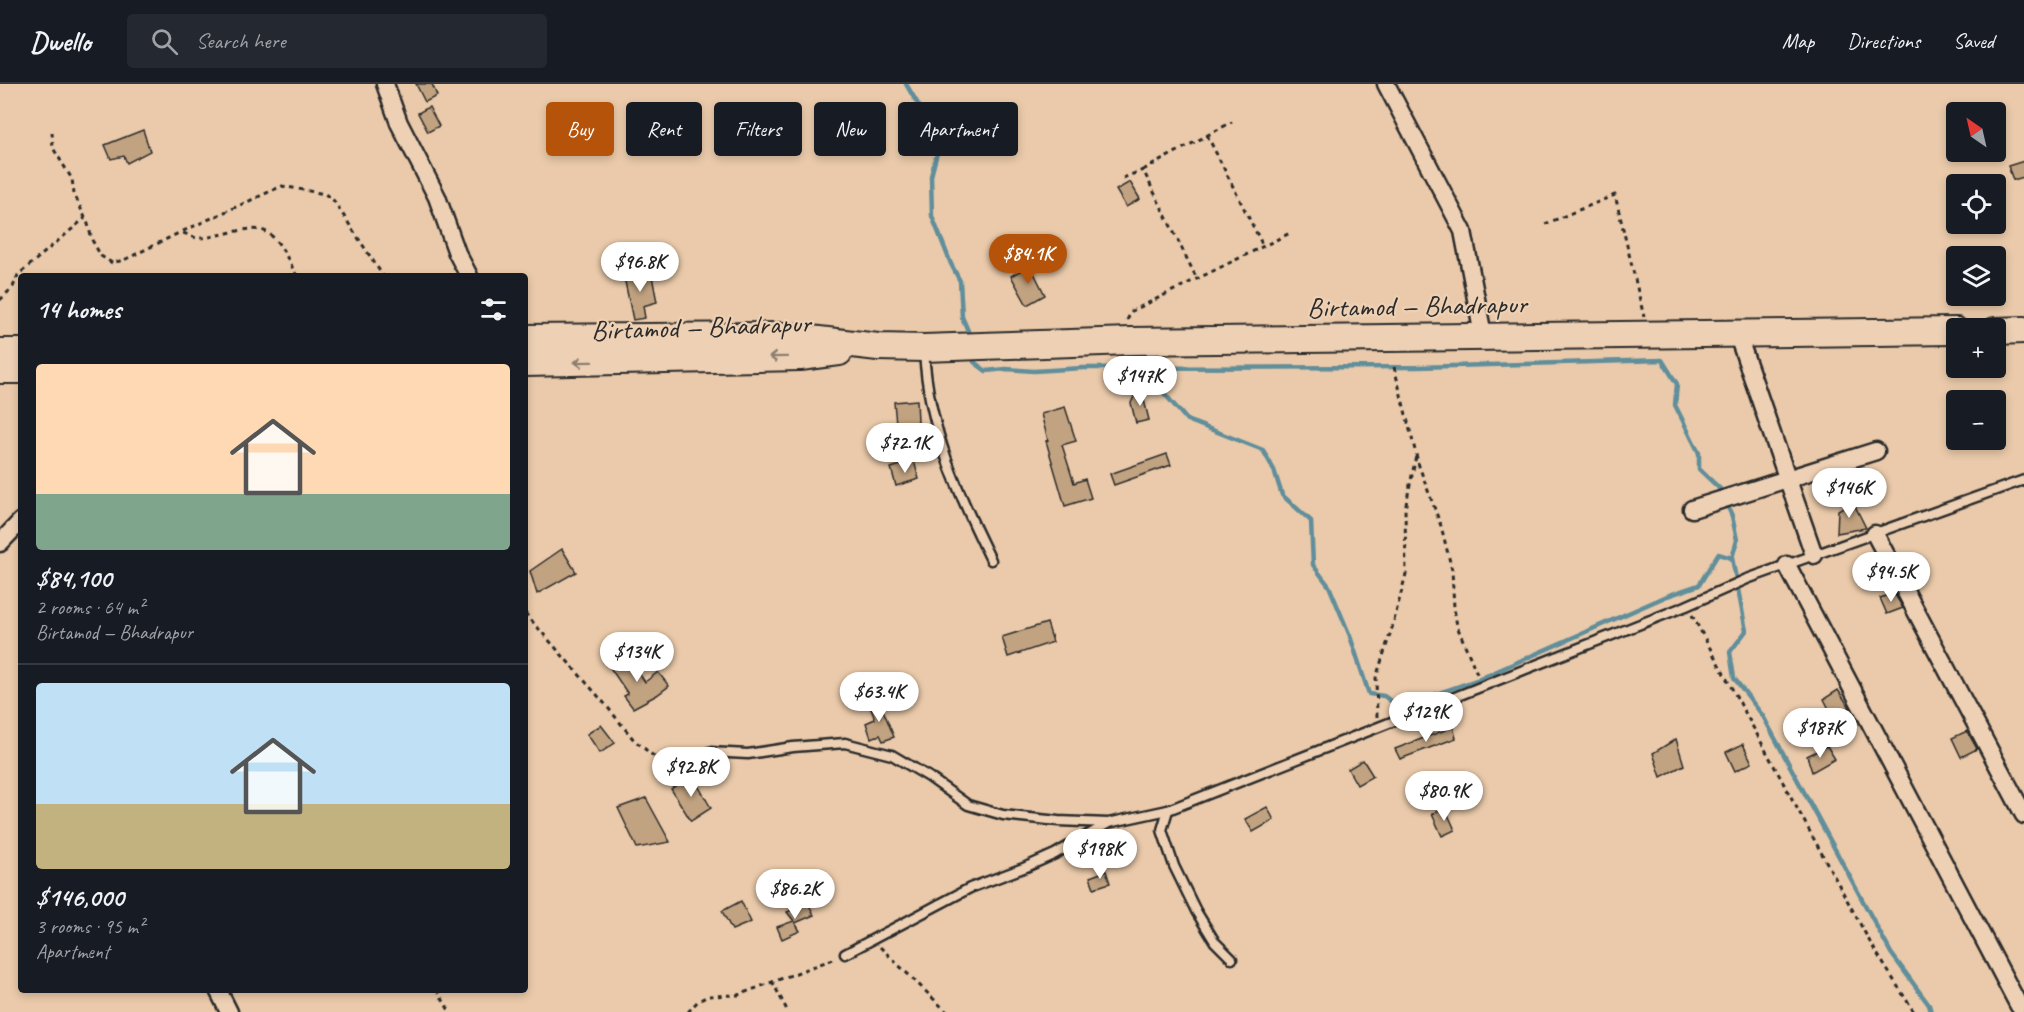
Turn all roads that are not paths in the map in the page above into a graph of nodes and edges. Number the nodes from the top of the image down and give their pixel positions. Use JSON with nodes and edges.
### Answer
{"nodes":[{"id":1,"x":385,"y":84,"type":"edge"},
{"id":2,"x":1386,"y":84,"type":"edge"},
{"id":3,"x":467,"y":273,"type":"edge"},
{"id":4,"x":2006,"y":330,"type":"edge"},
{"id":5,"x":2024,"y":330,"type":"edge"},
{"id":6,"x":1946,"y":331,"type":"edge"},
{"id":7,"x":1737,"y":333,"type":"junction"},
{"id":8,"x":1483,"y":335,"type":"junction"},
{"id":9,"x":528,"y":338,"type":"edge"},
{"id":10,"x":878,"y":347,"type":"junction"},
{"id":11,"x":924,"y":348,"type":"junction"},
{"id":12,"x":0,"y":352,"type":"edge"},
{"id":13,"x":18,"y":352,"type":"edge"},
{"id":14,"x":528,"y":363,"type":"edge"},
{"id":15,"x":0,"y":370,"type":"edge"},
{"id":16,"x":18,"y":370,"type":"edge"},
{"id":17,"x":1876,"y":451,"type":"dead end"},
{"id":18,"x":1788,"y":479,"type":"junction"},
{"id":19,"x":2024,"y":480,"type":"edge"},
{"id":20,"x":1692,"y":509,"type":"dead end"},
{"id":21,"x":18,"y":524,"type":"edge"},
{"id":22,"x":1875,"y":534,"type":"junction"},
{"id":23,"x":0,"y":543,"type":"edge"},
{"id":24,"x":1814,"y":555,"type":"junction"},
{"id":25,"x":991,"y":560,"type":"dead end"},
{"id":26,"x":1787,"y":565,"type":"junction"},
{"id":27,"x":709,"y":752,"type":"road end"},
{"id":28,"x":1168,"y":810,"type":"junction"},
{"id":29,"x":2024,"y":815,"type":"edge"},
{"id":30,"x":1108,"y":823,"type":"junction"},
{"id":31,"x":845,"y":954,"type":"road end"},
{"id":32,"x":1232,"y":959,"type":"dead end"},
{"id":33,"x":220,"y":993,"type":"edge"},
{"id":34,"x":2019,"y":1006,"type":"dead end"},
{"id":35,"x":229,"y":1012,"type":"edge"}],
"edges":[{"from":1,"to":3,"type":"street"},
{"from":2,"to":8,"type":"street"},
{"from":4,"to":5,"type":"main road"},
{"from":6,"to":7,"type":"main road","name":"Birtamod — Bhadrapur"},
{"from":7,"to":8,"type":"main road","name":"Birtamod — Bhadrapur"},
{"from":7,"to":18,"type":"street"},
{"from":8,"to":11,"type":"main road","name":"Birtamod — Bhadrapur"},
{"from":9,"to":10,"type":"main road","name":"Birtamod — Bhadrapur"},
{"from":10,"to":11,"type":"main road","name":"Birtamod — Bhadrapur"},
{"from":10,"to":14,"type":"main road","name":"Birtamod — Bhadrapur","one_way":true},
{"from":11,"to":25,"type":"lane"},
{"from":12,"to":13,"type":"main road"},
{"from":15,"to":16,"type":"main road"},
{"from":17,"to":18,"type":"street"},
{"from":18,"to":20,"type":"street"},
{"from":18,"to":24,"type":"street"},
{"from":19,"to":22,"type":"lane"},
{"from":21,"to":23,"type":"street"},
{"from":22,"to":24,"type":"lane"},
{"from":22,"to":29,"type":"street"},
{"from":24,"to":26,"type":"lane"},
{"from":26,"to":28,"type":"lane"},
{"from":26,"to":34,"type":"street"},
{"from":27,"to":30,"type":"lane"},
{"from":28,"to":30,"type":"lane"},
{"from":28,"to":32,"type":"lane"},
{"from":30,"to":31,"type":"lane"},
{"from":33,"to":35,"type":"street"}]}
